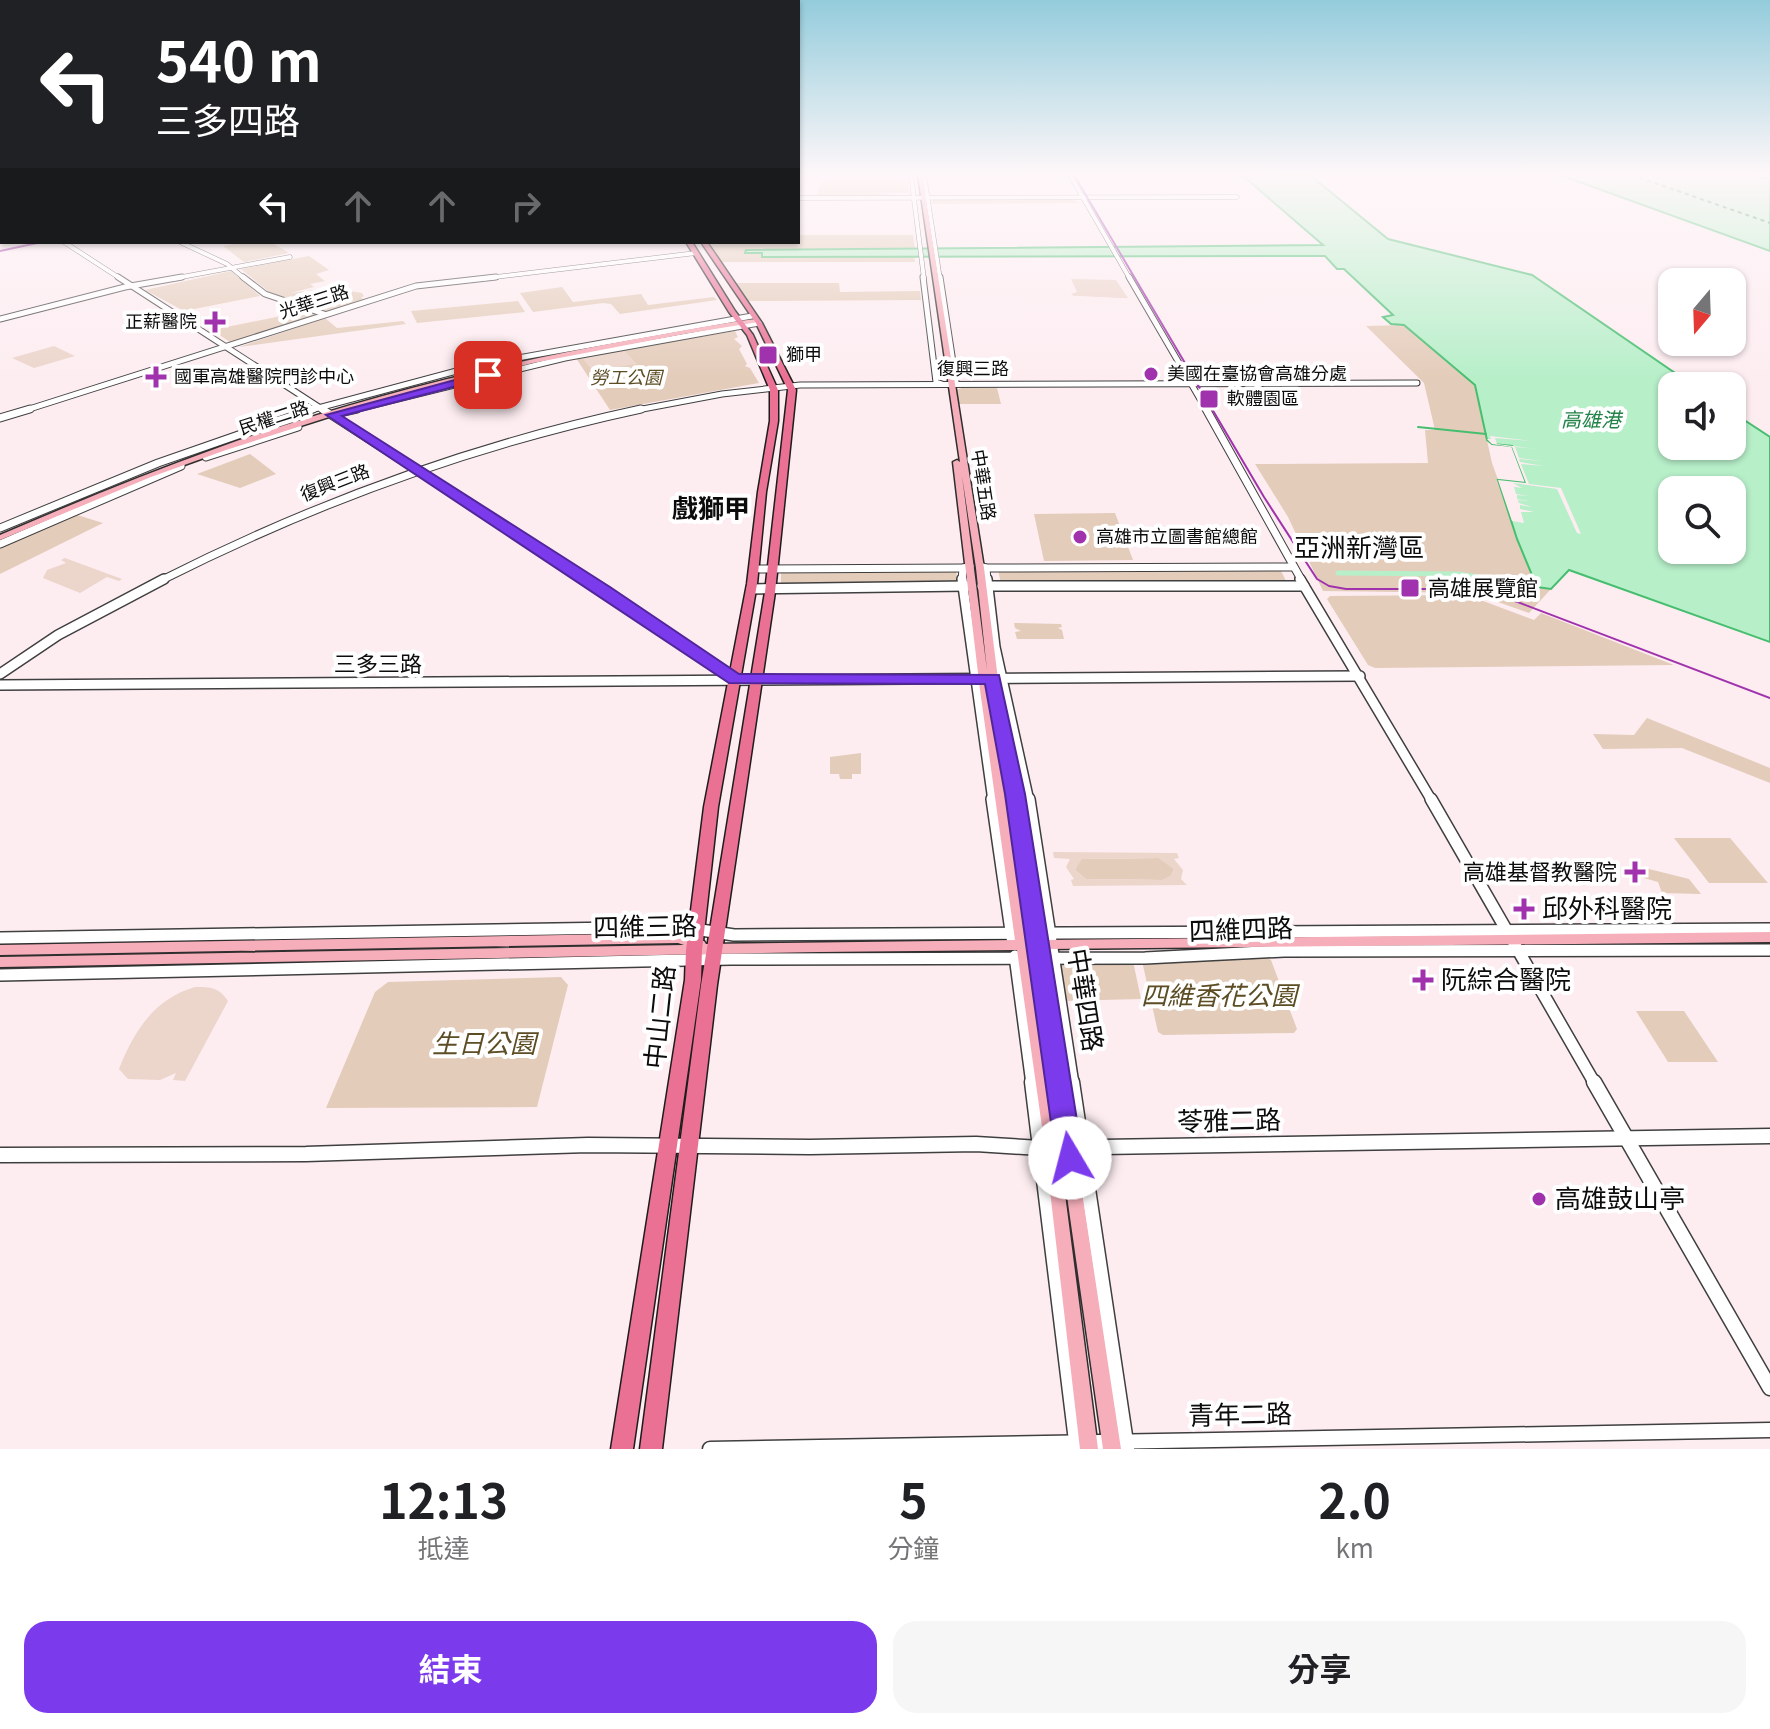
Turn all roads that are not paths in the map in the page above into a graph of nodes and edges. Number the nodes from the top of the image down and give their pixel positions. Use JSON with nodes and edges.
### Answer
{"nodes":[{"id":1,"x":927,"y":243,"type":"edge"},
{"id":2,"x":928,"y":243,"type":"edge"},
{"id":3,"x":1108,"y":243,"type":"edge"},
{"id":4,"x":67,"y":244,"type":"edge"},
{"id":5,"x":184,"y":244,"type":"edge"},
{"id":6,"x":696,"y":244,"type":"edge"},
{"id":7,"x":697,"y":244,"type":"edge"},
{"id":8,"x":928,"y":248,"type":"junction"},
{"id":9,"x":696,"y":253,"type":"junction"},
{"id":10,"x":289,"y":256,"type":"dead end"},
{"id":11,"x":930,"y":256,"type":"junction"},
{"id":12,"x":232,"y":267,"type":"junction"},
{"id":13,"x":132,"y":286,"type":"junction"},
{"id":14,"x":326,"y":314,"type":"junction"},
{"id":15,"x":0,"y":320,"type":"edge"},
{"id":16,"x":748,"y":321,"type":"junction"},
{"id":17,"x":226,"y":346,"type":"junction"},
{"id":18,"x":1417,"y":383,"type":"dead end"},
{"id":19,"x":1190,"y":384,"type":"junction"},
{"id":20,"x":948,"y":385,"type":"junction"},
{"id":21,"x":783,"y":386,"type":"junction"},
{"id":22,"x":326,"y":411,"type":"junction"},
{"id":23,"x":0,"y":417,"type":"edge"},
{"id":24,"x":415,"y":469,"type":"junction"},
{"id":25,"x":0,"y":536,"type":"edge"},
{"id":26,"x":975,"y":567,"type":"junction"},
{"id":27,"x":1293,"y":567,"type":"junction"},
{"id":28,"x":766,"y":569,"type":"junction"},
{"id":29,"x":1304,"y":586,"type":"junction"},
{"id":30,"x":976,"y":587,"type":"junction"},
{"id":31,"x":760,"y":590,"type":"junction"},
{"id":32,"x":0,"y":674,"type":"edge"},
{"id":33,"x":1360,"y":676,"type":"junction"},
{"id":34,"x":989,"y":679,"type":"junction"},
{"id":35,"x":735,"y":680,"type":"junction"},
{"id":36,"x":757,"y":680,"type":"junction"},
{"id":37,"x":0,"y":685,"type":"edge"},
{"id":38,"x":1770,"y":929,"type":"edge"},
{"id":39,"x":1770,"y":937,"type":"edge"},
{"id":40,"x":0,"y":938,"type":"edge"},
{"id":41,"x":1511,"y":940,"type":"junction"},
{"id":42,"x":695,"y":946,"type":"junction"},
{"id":43,"x":1032,"y":946,"type":"junction"},
{"id":44,"x":717,"y":948,"type":"junction"},
{"id":45,"x":0,"y":950,"type":"edge"},
{"id":46,"x":1770,"y":950,"type":"edge"},
{"id":47,"x":0,"y":962,"type":"edge"},
{"id":48,"x":0,"y":975,"type":"edge"},
{"id":49,"x":1770,"y":1136,"type":"edge"},
{"id":50,"x":1625,"y":1138,"type":"junction"},
{"id":51,"x":679,"y":1146,"type":"junction"},
{"id":52,"x":1075,"y":1147,"type":"junction"},
{"id":53,"x":1046,"y":1148,"type":"junction"},
{"id":54,"x":0,"y":1155,"type":"edge"},
{"id":55,"x":1770,"y":1388,"type":"edge"},
{"id":56,"x":1770,"y":1430,"type":"edge"},
{"id":57,"x":1119,"y":1445,"type":"edge"},
{"id":58,"x":1082,"y":1446,"type":"edge"},
{"id":59,"x":622,"y":1449,"type":"edge"},
{"id":60,"x":651,"y":1449,"type":"edge"},
{"id":61,"x":710,"y":1449,"type":"edge"}],
"edges":[{"from":1,"to":8,"type":"street"},
{"from":2,"to":8,"type":"main road"},
{"from":3,"to":19,"type":"street"},
{"from":4,"to":13,"type":"street"},
{"from":5,"to":12,"type":"street"},
{"from":6,"to":9,"type":"main road"},
{"from":7,"to":16,"type":"main road"},
{"from":8,"to":11,"type":"main road"},
{"from":8,"to":11,"type":"street"},
{"from":9,"to":14,"type":"street","name":"光華三路"},
{"from":9,"to":16,"type":"main road"},
{"from":10,"to":12,"type":"street"},
{"from":11,"to":20,"type":"main road","name":"中華五路"},
{"from":11,"to":20,"type":"street","name":"中華五路"},
{"from":12,"to":13,"type":"street"},
{"from":12,"to":14,"type":"street"},
{"from":13,"to":15,"type":"street"},
{"from":13,"to":17,"type":"street"},
{"from":14,"to":17,"type":"street","name":"光華三路"},
{"from":16,"to":21,"type":"main road"},
{"from":16,"to":21,"type":"main road"},
{"from":16,"to":22,"type":"street","name":"民權二路"},
{"from":16,"to":22,"type":"street","name":"民權二路"},
{"from":17,"to":22,"type":"street"},
{"from":17,"to":23,"type":"street","name":"光華三路"},
{"from":18,"to":19,"type":"street","name":"復興三路"},
{"from":19,"to":20,"type":"street","name":"復興三路"},
{"from":19,"to":27,"type":"street"},
{"from":20,"to":21,"type":"street","name":"復興三路"},
{"from":20,"to":26,"type":"main road","name":"中華五路"},
{"from":21,"to":24,"type":"street","name":"復興三路"},
{"from":21,"to":28,"type":"main road","name":"中山二路"},
{"from":21,"to":31,"type":"main road","name":"中山二路"},
{"from":22,"to":24,"type":"street"},
{"from":22,"to":25,"type":"main road","name":"民權二路"},
{"from":24,"to":32,"type":"street","name":"復興三路"},
{"from":24,"to":35,"type":"street"},
{"from":26,"to":27,"type":"street"},
{"from":26,"to":28,"type":"street"},
{"from":26,"to":30,"type":"street","name":"中華四路"},
{"from":26,"to":30,"type":"street","name":"中華四路"},
{"from":27,"to":29,"type":"street"},
{"from":28,"to":31,"type":"main road","name":"中山二路"},
{"from":29,"to":30,"type":"street"},
{"from":29,"to":33,"type":"street"},
{"from":30,"to":31,"type":"street"},
{"from":30,"to":34,"type":"street","name":"中華四路"},
{"from":30,"to":34,"type":"street","name":"中華四路"},
{"from":31,"to":35,"type":"main road","name":"中山二路"},
{"from":31,"to":36,"type":"main road","name":"中山二路"},
{"from":33,"to":34,"type":"street","name":"三多三路"},
{"from":33,"to":41,"type":"street"},
{"from":34,"to":36,"type":"street","name":"三多三路"},
{"from":34,"to":43,"type":"main road","name":"中華四路"},
{"from":34,"to":43,"type":"street","name":"中華四路"},
{"from":35,"to":36,"type":"street","name":"三多三路"},
{"from":35,"to":37,"type":"street","name":"三多三路"},
{"from":35,"to":42,"type":"main road","name":"中山二路"},
{"from":36,"to":44,"type":"main road","name":"中山二路"},
{"from":38,"to":41,"type":"street","name":"四維四路"},
{"from":39,"to":41,"type":"main road","name":"四維四路"},
{"from":40,"to":42,"type":"street","name":"四維三路"},
{"from":41,"to":43,"type":"main road","name":"四維四路"},
{"from":41,"to":46,"type":"street","name":"四維四路"},
{"from":41,"to":50,"type":"street"},
{"from":42,"to":44,"type":"main road","name":"四維三路"},
{"from":42,"to":44,"type":"street","name":"四維三路"},
{"from":42,"to":45,"type":"main road","name":"四維三路"},
{"from":42,"to":47,"type":"main road","name":"四維三路"},
{"from":42,"to":48,"type":"street","name":"四維三路"},
{"from":42,"to":51,"type":"main road","name":"中山二路"},
{"from":43,"to":44,"type":"main road","name":"四維四路"},
{"from":43,"to":52,"type":"main road","name":"中華四路"},
{"from":43,"to":53,"type":"main road","name":"中華四路"},
{"from":44,"to":51,"type":"main road","name":"中山二路"},
{"from":49,"to":50,"type":"street","name":"苓雅二路"},
{"from":50,"to":52,"type":"street","name":"苓雅二路"},
{"from":50,"to":55,"type":"street"},
{"from":51,"to":53,"type":"street","name":"苓雅二路"},
{"from":51,"to":54,"type":"street","name":"苓雅二路"},
{"from":51,"to":59,"type":"main road","name":"中山二路"},
{"from":51,"to":60,"type":"main road","name":"中山二路"},
{"from":52,"to":53,"type":"street","name":"苓雅二路"},
{"from":52,"to":57,"type":"main road","name":"中華四路"},
{"from":53,"to":58,"type":"main road","name":"中華四路"},
{"from":56,"to":57,"type":"street","name":"青年二路"},
{"from":57,"to":58,"type":"street","name":"青年二路"},
{"from":58,"to":61,"type":"street","name":"青年二路"}]}
